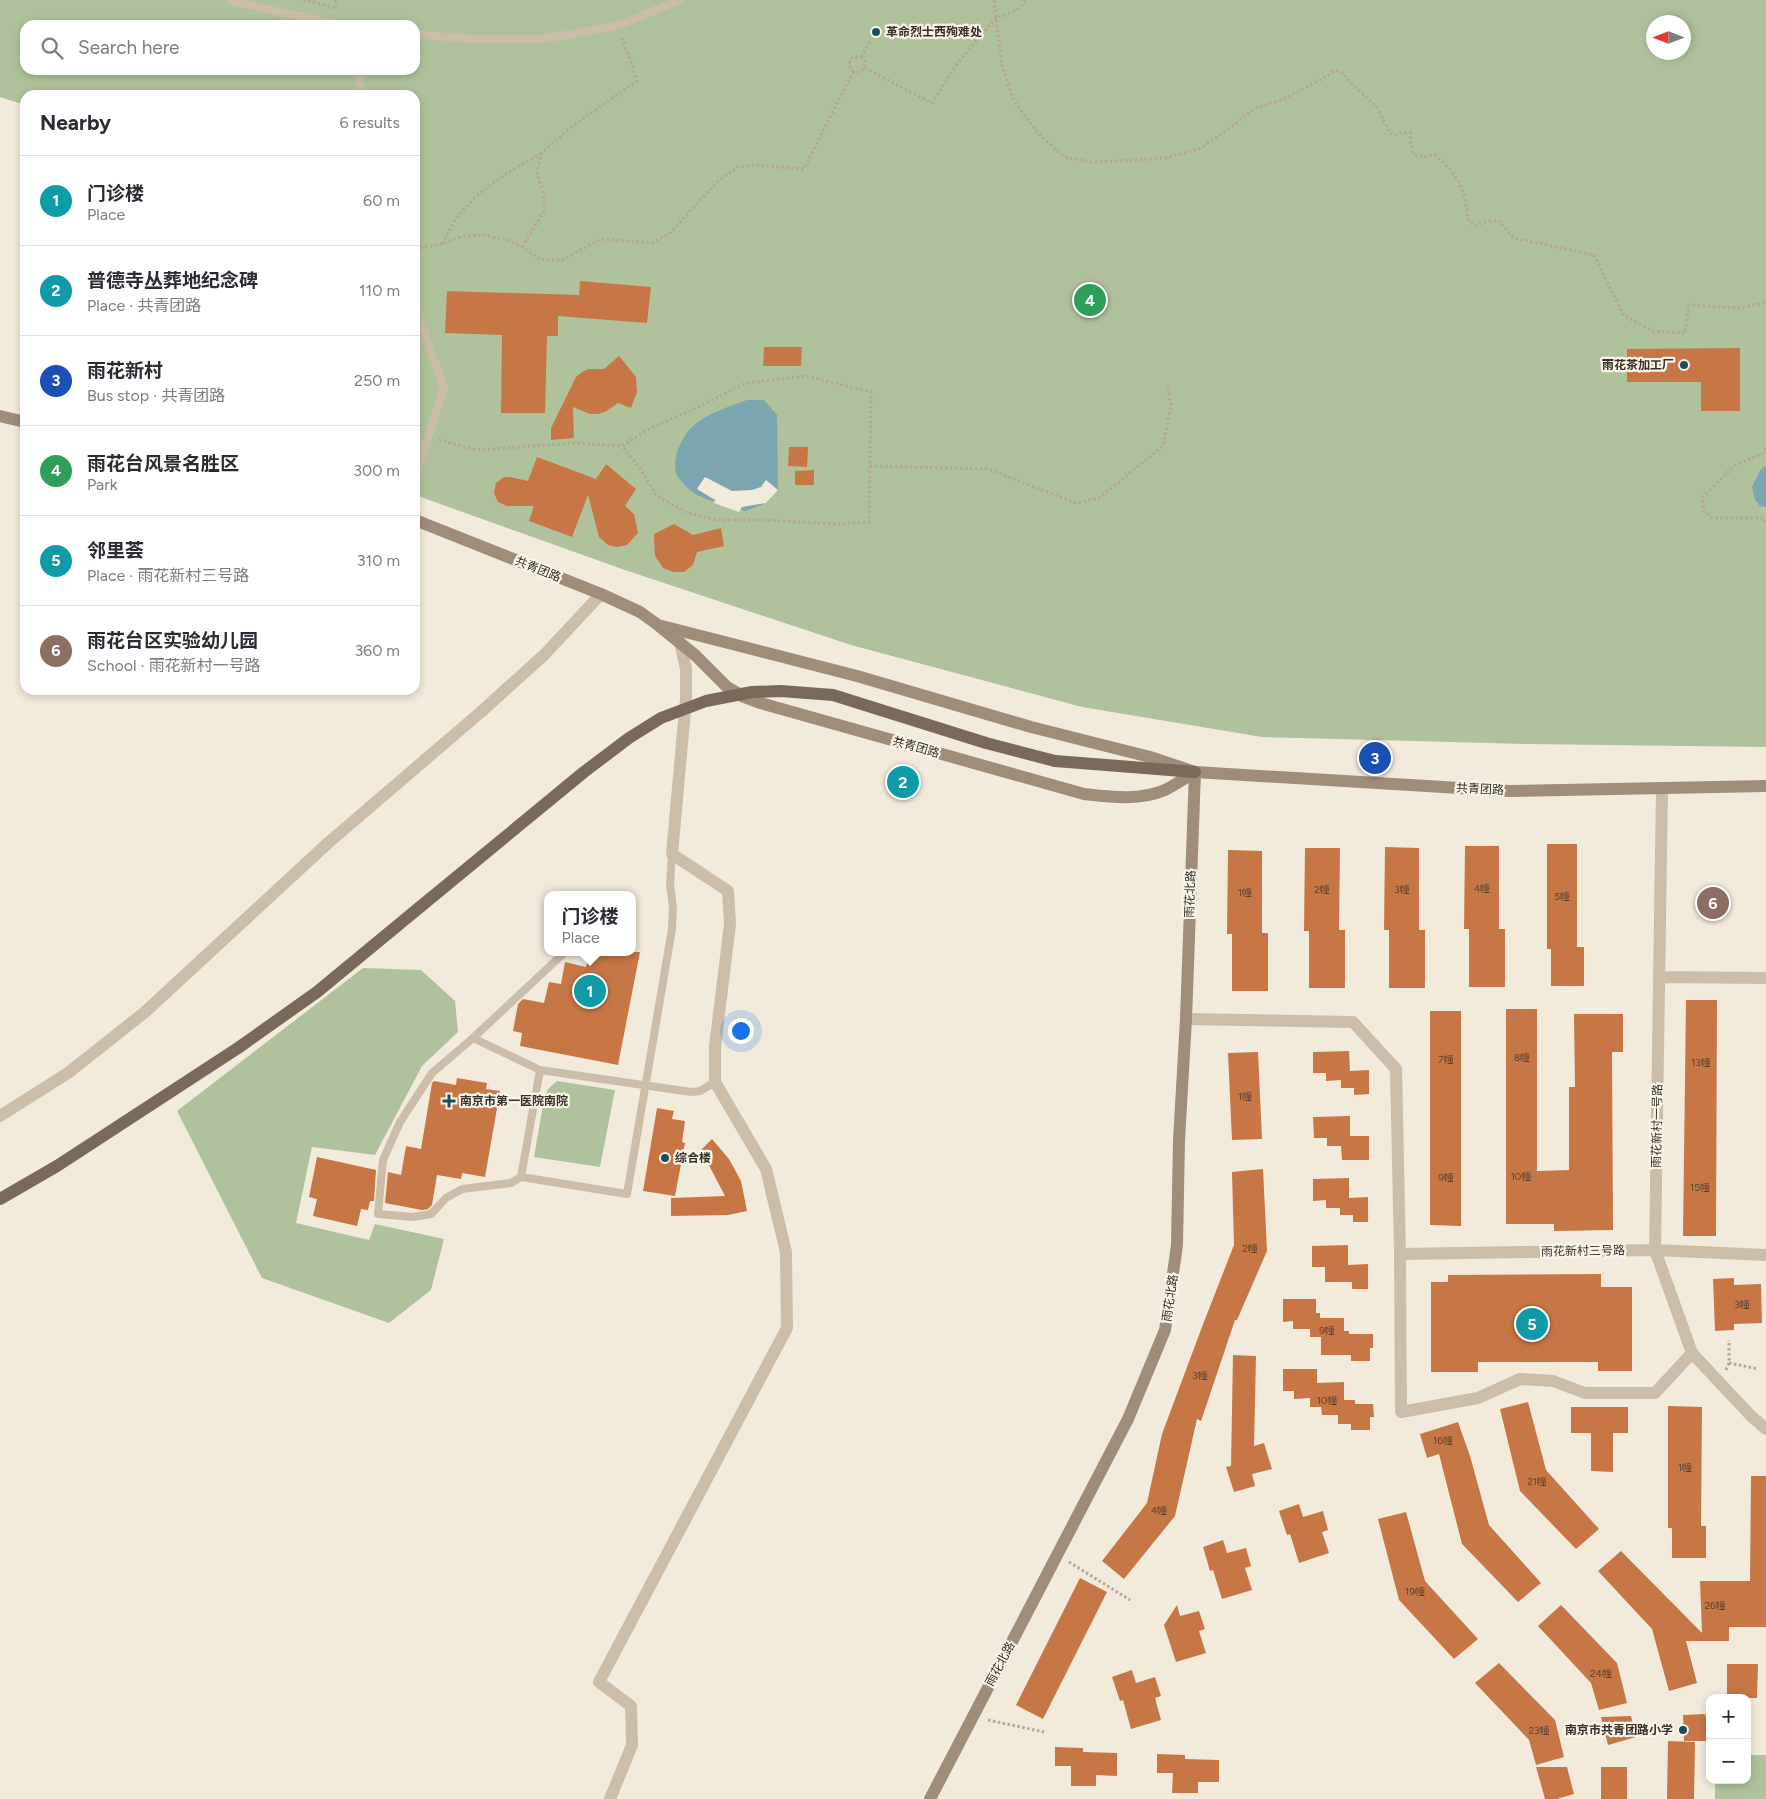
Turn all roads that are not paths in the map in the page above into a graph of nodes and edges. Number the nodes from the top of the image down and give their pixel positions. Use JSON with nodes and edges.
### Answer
{"nodes":[{"id":1,"x":230,"y":0,"type":"edge"},
{"id":2,"x":680,"y":0,"type":"edge"},
{"id":3,"x":318,"y":20,"type":"edge"},
{"id":4,"x":420,"y":34,"type":"edge"},
{"id":5,"x":359,"y":75,"type":"edge"},
{"id":6,"x":361,"y":90,"type":"edge"},
{"id":7,"x":420,"y":321,"type":"edge"},
{"id":8,"x":0,"y":416,"type":"edge"},
{"id":9,"x":20,"y":421,"type":"edge"},
{"id":10,"x":420,"y":463,"type":"edge"},
{"id":11,"x":420,"y":522,"type":"edge"},
{"id":12,"x":601,"y":594,"type":"junction"},
{"id":13,"x":658,"y":624,"type":"junction"},
{"id":14,"x":680,"y":642,"type":"junction"},
{"id":15,"x":1195,"y":772,"type":"junction"},
{"id":16,"x":1766,"y":786,"type":"edge"},
{"id":17,"x":1662,"y":788,"type":"junction"},
{"id":18,"x":672,"y":854,"type":"junction"},
{"id":19,"x":561,"y":956,"type":"edge"},
{"id":20,"x":1660,"y":977,"type":"junction"},
{"id":21,"x":1766,"y":978,"type":"edge"},
{"id":22,"x":1186,"y":1019,"type":"junction"},
{"id":23,"x":473,"y":1038,"type":"junction"},
{"id":24,"x":540,"y":1070,"type":"junction"},
{"id":25,"x":715,"y":1082,"type":"junction"},
{"id":26,"x":646,"y":1086,"type":"junction"},
{"id":27,"x":0,"y":1116,"type":"edge"},
{"id":28,"x":521,"y":1177,"type":"junction"},
{"id":29,"x":0,"y":1199,"type":"edge"},
{"id":30,"x":1655,"y":1250,"type":"junction"},
{"id":31,"x":1400,"y":1254,"type":"junction"},
{"id":32,"x":1766,"y":1255,"type":"edge"},
{"id":33,"x":1692,"y":1352,"type":"junction"},
{"id":34,"x":1766,"y":1429,"type":"edge"},
{"id":35,"x":610,"y":1799,"type":"edge"},
{"id":36,"x":930,"y":1799,"type":"edge"}],
"edges":[{"from":1,"to":3,"type":"lane"},
{"from":2,"to":4,"type":"lane"},
{"from":5,"to":6,"type":"lane"},
{"from":7,"to":10,"type":"lane"},
{"from":8,"to":9,"type":"street"},
{"from":11,"to":12,"type":"street","name":"共青团路"},
{"from":12,"to":13,"type":"street","name":"共青团路"},
{"from":12,"to":27,"type":"street"},
{"from":13,"to":14,"type":"street","name":"共青团路"},
{"from":13,"to":15,"type":"street","name":"共青团路"},
{"from":14,"to":15,"type":"street","name":"共青团路"},
{"from":14,"to":18,"type":"street"},
{"from":15,"to":17,"type":"street","name":"共青团路"},
{"from":15,"to":22,"type":"street","name":"雨花北路"},
{"from":15,"to":29,"type":"main road","bridge":true},
{"from":16,"to":17,"type":"street","name":"共青团路"},
{"from":17,"to":20,"type":"street","name":"雨花新村一号路"},
{"from":18,"to":25,"type":"street"},
{"from":18,"to":26,"type":"lane"},
{"from":19,"to":23,"type":"lane"},
{"from":20,"to":21,"type":"street"},
{"from":20,"to":30,"type":"street","name":"雨花新村一号路"},
{"from":22,"to":31,"type":"street"},
{"from":22,"to":36,"type":"street","name":"雨花北路"},
{"from":23,"to":24,"type":"lane"},
{"from":23,"to":28,"type":"lane"},
{"from":24,"to":26,"type":"lane"},
{"from":24,"to":28,"type":"lane"},
{"from":25,"to":26,"type":"lane"},
{"from":25,"to":35,"type":"street"},
{"from":26,"to":28,"type":"lane"},
{"from":30,"to":31,"type":"street","name":"雨花新村三号路"},
{"from":30,"to":32,"type":"street","name":"雨花新村三号路"},
{"from":30,"to":33,"type":"street","name":"雨花新村一号路"},
{"from":31,"to":33,"type":"street"},
{"from":33,"to":34,"type":"street","name":"雨花新村一号路"}]}
